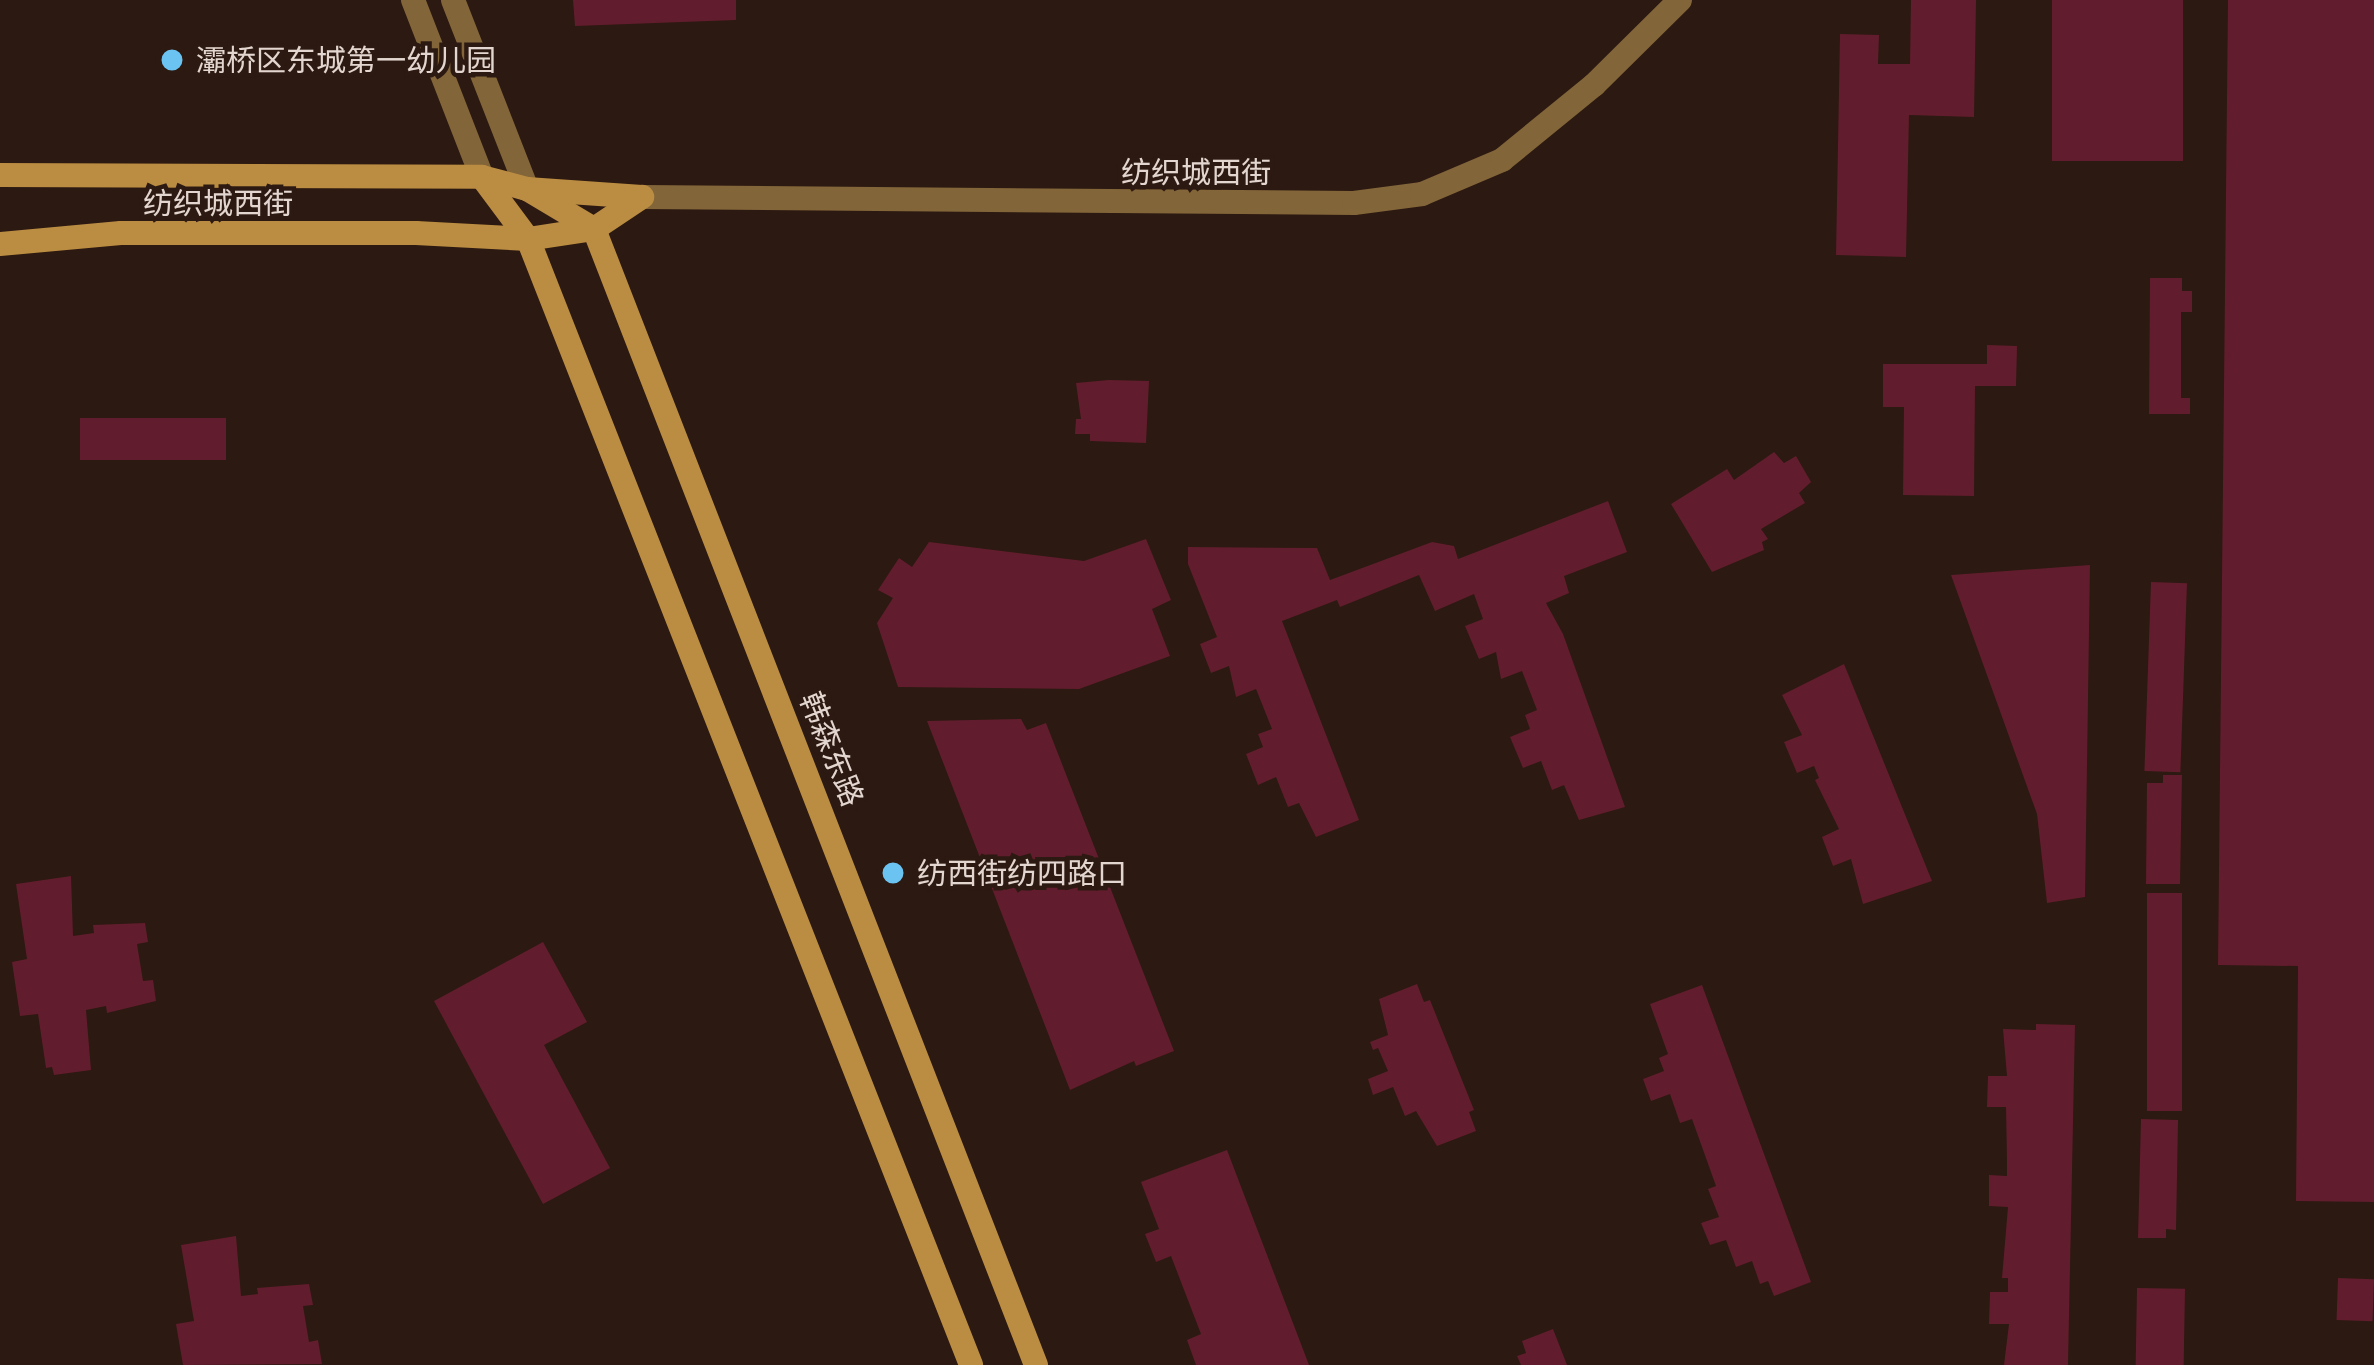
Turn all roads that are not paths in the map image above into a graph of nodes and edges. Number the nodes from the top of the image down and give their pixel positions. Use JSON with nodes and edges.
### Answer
{"nodes":[{"id":1,"x":413,"y":0,"type":"edge"},
{"id":2,"x":453,"y":0,"type":"edge"},
{"id":3,"x":1680,"y":0,"type":"edge"},
{"id":4,"x":0,"y":175,"type":"edge"},
{"id":5,"x":482,"y":177,"type":"junction"},
{"id":6,"x":527,"y":189,"type":"junction"},
{"id":7,"x":642,"y":197,"type":"junction"},
{"id":8,"x":594,"y":229,"type":"junction"},
{"id":9,"x":527,"y":239,"type":"junction"},
{"id":10,"x":0,"y":244,"type":"edge"},
{"id":11,"x":971,"y":1365,"type":"edge"},
{"id":12,"x":1036,"y":1365,"type":"edge"}],
"edges":[{"from":1,"to":5,"type":"street"},
{"from":2,"to":6,"type":"street"},
{"from":3,"to":7,"type":"street","name":"纺织城西街"},
{"from":4,"to":5,"type":"main road","name":"纺织城西街"},
{"from":5,"to":6,"type":"main road","name":"纺织城西街"},
{"from":5,"to":9,"type":"main road"},
{"from":6,"to":7,"type":"main road","name":"纺织城西街"},
{"from":6,"to":8,"type":"main road"},
{"from":7,"to":8,"type":"main road","name":"纺织城西街"},
{"from":8,"to":9,"type":"main road","name":"纺织城西街"},
{"from":8,"to":12,"type":"main road","name":"韩森东路"},
{"from":9,"to":10,"type":"main road","name":"纺织城西街"},
{"from":9,"to":11,"type":"main road"}]}
